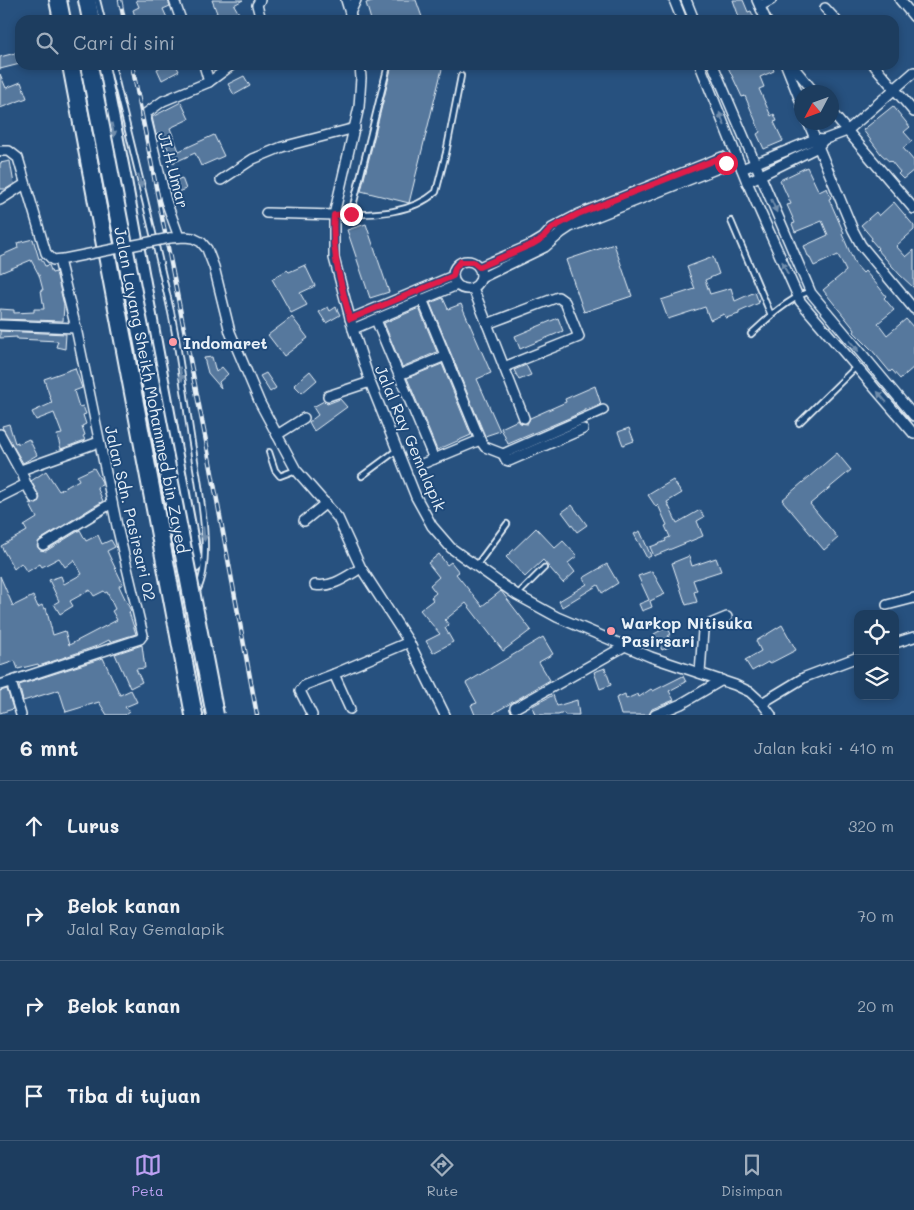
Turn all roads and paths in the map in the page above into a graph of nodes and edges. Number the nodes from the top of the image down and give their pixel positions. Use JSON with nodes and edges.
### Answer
{"nodes":[{"id":1,"x":58,"y":0,"type":"edge"},
{"id":2,"x":68,"y":0,"type":"edge"},
{"id":3,"x":76,"y":0,"type":"edge"},
{"id":4,"x":87,"y":0,"type":"edge"},
{"id":5,"x":97,"y":0,"type":"edge"},
{"id":6,"x":174,"y":0,"type":"edge"},
{"id":7,"x":346,"y":0,"type":"edge"},
{"id":8,"x":356,"y":0,"type":"edge"},
{"id":9,"x":674,"y":0,"type":"edge"},
{"id":10,"x":686,"y":0,"type":"edge"},
{"id":11,"x":771,"y":0,"type":"edge"},
{"id":12,"x":900,"y":0,"type":"edge"},
{"id":13,"x":257,"y":2,"type":"edge"},
{"id":14,"x":758,"y":3,"type":"edge"},
{"id":15,"x":826,"y":8,"type":"dead end"},
{"id":16,"x":61,"y":15,"type":"edge"},
{"id":17,"x":70,"y":15,"type":"edge"},
{"id":18,"x":79,"y":15,"type":"edge"},
{"id":19,"x":90,"y":15,"type":"edge"},
{"id":20,"x":101,"y":15,"type":"edge"},
{"id":21,"x":179,"y":15,"type":"edge"},
{"id":22,"x":260,"y":15,"type":"edge"},
{"id":23,"x":350,"y":15,"type":"edge"},
{"id":24,"x":352,"y":15,"type":"edge"},
{"id":25,"x":680,"y":15,"type":"edge"},
{"id":26,"x":692,"y":15,"type":"edge"},
{"id":27,"x":764,"y":15,"type":"edge"},
{"id":28,"x":832,"y":15,"type":"edge"},
{"id":29,"x":914,"y":17,"type":"edge"},
{"id":30,"x":72,"y":70,"type":"edge"},
{"id":31,"x":81,"y":70,"type":"edge"},
{"id":32,"x":89,"y":70,"type":"edge"},
{"id":33,"x":101,"y":70,"type":"edge"},
{"id":34,"x":113,"y":70,"type":"edge"},
{"id":35,"x":205,"y":70,"type":"edge"},
{"id":36,"x":225,"y":70,"type":"edge"},
{"id":37,"x":360,"y":70,"type":"edge"},
{"id":38,"x":387,"y":70,"type":"edge"},
{"id":39,"x":702,"y":70,"type":"edge"},
{"id":40,"x":715,"y":70,"type":"edge"},
{"id":41,"x":788,"y":70,"type":"edge"},
{"id":42,"x":796,"y":70,"type":"edge"},
{"id":43,"x":878,"y":70,"type":"edge"},
{"id":44,"x":914,"y":72,"type":"edge"},
{"id":45,"x":461,"y":76,"type":"dead end"},
{"id":46,"x":209,"y":82,"type":"junction"},
{"id":47,"x":794,"y":85,"type":"edge"},
{"id":48,"x":808,"y":85,"type":"edge"},
{"id":49,"x":895,"y":89,"type":"junction"},
{"id":50,"x":914,"y":112,"type":"edge"},
{"id":51,"x":839,"y":121,"type":"edge"},
{"id":52,"x":354,"y":128,"type":"junction"},
{"id":53,"x":812,"y":130,"type":"edge"},
{"id":54,"x":847,"y":131,"type":"junction"},
{"id":55,"x":819,"y":142,"type":"junction"},
{"id":56,"x":0,"y":151,"type":"edge"},
{"id":57,"x":756,"y":164,"type":"junction"},
{"id":58,"x":742,"y":169,"type":"junction"},
{"id":59,"x":761,"y":176,"type":"junction"},
{"id":60,"x":221,"y":180,"type":"dead end"},
{"id":61,"x":747,"y":182,"type":"junction"},
{"id":62,"x":25,"y":184,"type":"junction"},
{"id":63,"x":0,"y":200,"type":"edge"},
{"id":64,"x":914,"y":209,"type":"edge"},
{"id":65,"x":266,"y":213,"type":"dead end"},
{"id":66,"x":351,"y":214,"type":"junction"},
{"id":67,"x":334,"y":215,"type":"junction"},
{"id":68,"x":730,"y":221,"type":"dead end"},
{"id":69,"x":175,"y":238,"type":"junction"},
{"id":70,"x":548,"y":239,"type":"junction"},
{"id":71,"x":62,"y":259,"type":"junction"},
{"id":72,"x":479,"y":267,"type":"junction"},
{"id":73,"x":481,"y":278,"type":"junction"},
{"id":74,"x":455,"y":280,"type":"junction"},
{"id":75,"x":473,"y":288,"type":"junction"},
{"id":76,"x":810,"y":291,"type":"junction"},
{"id":77,"x":797,"y":296,"type":"junction"},
{"id":78,"x":422,"y":299,"type":"junction"},
{"id":79,"x":914,"y":310,"type":"edge"},
{"id":80,"x":771,"y":315,"type":"junction"},
{"id":81,"x":350,"y":319,"type":"junction"},
{"id":82,"x":376,"y":320,"type":"junction"},
{"id":83,"x":487,"y":324,"type":"junction"},
{"id":84,"x":0,"y":325,"type":"edge"},
{"id":85,"x":76,"y":328,"type":"junction"},
{"id":86,"x":353,"y":329,"type":"junction"},
{"id":87,"x":751,"y":334,"type":"dead end"},
{"id":88,"x":445,"y":356,"type":"junction"},
{"id":89,"x":504,"y":367,"type":"junction"},
{"id":90,"x":856,"y":367,"type":"junction"},
{"id":91,"x":399,"y":374,"type":"junction"},
{"id":92,"x":370,"y":382,"type":"junction"},
{"id":93,"x":328,"y":396,"type":"dead end"},
{"id":94,"x":603,"y":410,"type":"dead end"},
{"id":95,"x":914,"y":416,"type":"edge"},
{"id":96,"x":304,"y":418,"type":"dead end"},
{"id":97,"x":524,"y":418,"type":"dead end"},
{"id":98,"x":799,"y":423,"type":"dead end"},
{"id":99,"x":582,"y":429,"type":"dead end"},
{"id":100,"x":0,"y":434,"type":"edge"},
{"id":101,"x":914,"y":434,"type":"edge"},
{"id":102,"x":277,"y":435,"type":"junction"},
{"id":103,"x":480,"y":440,"type":"junction"},
{"id":104,"x":99,"y":442,"type":"junction"},
{"id":105,"x":397,"y":450,"type":"junction"},
{"id":106,"x":269,"y":452,"type":"dead end"},
{"id":107,"x":503,"y":454,"type":"junction"},
{"id":108,"x":434,"y":459,"type":"junction"},
{"id":109,"x":422,"y":464,"type":"dead end"},
{"id":110,"x":296,"y":470,"type":"junction"},
{"id":111,"x":20,"y":471,"type":"junction"},
{"id":112,"x":362,"y":476,"type":"dead end"},
{"id":113,"x":26,"y":484,"type":"junction"},
{"id":114,"x":0,"y":497,"type":"edge"},
{"id":115,"x":34,"y":498,"type":"dead end"},
{"id":116,"x":112,"y":503,"type":"junction"},
{"id":117,"x":326,"y":503,"type":"junction"},
{"id":118,"x":101,"y":510,"type":"junction"},
{"id":119,"x":304,"y":521,"type":"dead end"},
{"id":120,"x":507,"y":524,"type":"dead end"},
{"id":121,"x":117,"y":526,"type":"junction"},
{"id":122,"x":43,"y":545,"type":"dead end"},
{"id":123,"x":476,"y":566,"type":"junction"},
{"id":124,"x":361,"y":568,"type":"junction"},
{"id":125,"x":544,"y":568,"type":"dead end"},
{"id":126,"x":314,"y":585,"type":"dead end"},
{"id":127,"x":198,"y":589,"type":"junction"},
{"id":128,"x":517,"y":595,"type":"junction"},
{"id":129,"x":914,"y":598,"type":"edge"},
{"id":130,"x":887,"y":605,"type":"dead end"},
{"id":131,"x":727,"y":617,"type":"dead end"},
{"id":132,"x":914,"y":637,"type":"edge"},
{"id":133,"x":409,"y":642,"type":"junction"},
{"id":134,"x":899,"y":643,"type":"edge"},
{"id":135,"x":625,"y":646,"type":"junction"},
{"id":136,"x":854,"y":659,"type":"edge"},
{"id":137,"x":334,"y":674,"type":"junction"},
{"id":138,"x":700,"y":674,"type":"junction"},
{"id":139,"x":722,"y":680,"type":"junction"},
{"id":140,"x":11,"y":682,"type":"junction"},
{"id":141,"x":0,"y":685,"type":"edge"},
{"id":142,"x":762,"y":703,"type":"junction"},
{"id":143,"x":515,"y":708,"type":"dead end"},
{"id":144,"x":350,"y":709,"type":"dead end"},
{"id":145,"x":21,"y":715,"type":"edge"},
{"id":146,"x":194,"y":715,"type":"edge"},
{"id":147,"x":205,"y":715,"type":"edge"},
{"id":148,"x":214,"y":715,"type":"edge"},
{"id":149,"x":223,"y":715,"type":"edge"},
{"id":150,"x":312,"y":715,"type":"edge"},
{"id":151,"x":445,"y":715,"type":"edge"},
{"id":152,"x":655,"y":715,"type":"edge"},
{"id":153,"x":771,"y":715,"type":"edge"}],
"edges":[{"from":1,"to":16,"type":"highway"},
{"from":2,"to":17,"type":"highway"},
{"from":3,"to":18,"type":"highway"},
{"from":4,"to":19,"type":"highway"},
{"from":5,"to":20,"type":"lane"},
{"from":6,"to":21,"type":"street"},
{"from":7,"to":23,"type":"street"},
{"from":8,"to":24,"type":"street"},
{"from":9,"to":25,"type":"street"},
{"from":10,"to":26,"type":"street"},
{"from":11,"to":14,"type":"street"},
{"from":12,"to":29,"type":"street"},
{"from":13,"to":22,"type":"street"},
{"from":14,"to":27,"type":"street"},
{"from":15,"to":28,"type":"street"},
{"from":30,"to":146,"type":"highway"},
{"from":31,"to":147,"type":"highway","name":"Jalan Layang Sheikh Mohammed bin Zayed"},
{"from":32,"to":148,"type":"highway","name":"Jalan Layang Sheikh Mohammed bin Zayed","bridge":true},
{"from":33,"to":127,"type":"highway","one_way":true},
{"from":34,"to":127,"type":"lane","one_way":true},
{"from":35,"to":46,"type":"street"},
{"from":36,"to":46,"type":"street"},
{"from":37,"to":52,"type":"street","name":"Jalal Ray Gemalapik"},
{"from":38,"to":66,"type":"lane"},
{"from":58,"to":39,"type":"street","one_way":true},
{"from":40,"to":57,"type":"street"},
{"from":41,"to":47,"type":"street"},
{"from":42,"to":48,"type":"street"},
{"from":43,"to":49,"type":"street"},
{"from":44,"to":49,"type":"street"},
{"from":45,"to":66,"type":"lane"},
{"from":46,"to":69,"type":"street","name":"JI.H.Umar"},
{"from":49,"to":50,"type":"street"},
{"from":49,"to":54,"type":"street"},
{"from":51,"to":54,"type":"street"},
{"from":52,"to":60,"type":"street"},
{"from":52,"to":67,"type":"street","name":"Jalal Ray Gemalapik"},
{"from":53,"to":55,"type":"street"},
{"from":54,"to":55,"type":"street"},
{"from":54,"to":64,"type":"street"},
{"from":55,"to":57,"type":"street"},
{"from":55,"to":59,"type":"street"},
{"from":55,"to":79,"type":"street"},
{"from":56,"to":62,"type":"street"},
{"from":57,"to":58,"type":"street"},
{"from":57,"to":59,"type":"street"},
{"from":58,"to":61,"type":"street"},
{"from":59,"to":61,"type":"street"},
{"from":59,"to":76,"type":"street","one_way":true},
{"from":77,"to":61,"type":"street","one_way":true},
{"from":62,"to":63,"type":"street"},
{"from":62,"to":71,"type":"street"},
{"from":65,"to":67,"type":"street"},
{"from":66,"to":67,"type":"lane"},
{"from":67,"to":81,"type":"street","name":"Jalal Ray Gemalapik"},
{"from":68,"to":80,"type":"lane"},
{"from":69,"to":71,"type":"street","bridge":true},
{"from":69,"to":102,"type":"street"},
{"from":70,"to":70,"type":"street"},
{"from":70,"to":72,"type":"street"},
{"from":70,"to":73,"type":"street"},
{"from":71,"to":85,"type":"street","name":"Jalan Sdn. Pasirsari 02"},
{"from":72,"to":73,"type":"street"},
{"from":72,"to":74,"type":"street"},
{"from":73,"to":75,"type":"street"},
{"from":74,"to":75,"type":"street"},
{"from":74,"to":78,"type":"street"},
{"from":74,"to":81,"type":"street"},
{"from":75,"to":83,"type":"street"},
{"from":76,"to":77,"type":"lane"},
{"from":76,"to":95,"type":"street","one_way":true},
{"from":77,"to":80,"type":"lane"},
{"from":77,"to":90,"type":"street"},
{"from":78,"to":82,"type":"street"},
{"from":78,"to":88,"type":"street"},
{"from":80,"to":87,"type":"lane"},
{"from":81,"to":86,"type":"street","name":"Jalal Ray Gemalapik"},
{"from":82,"to":86,"type":"street"},
{"from":82,"to":91,"type":"street"},
{"from":83,"to":89,"type":"street"},
{"from":83,"to":89,"type":"street"},
{"from":84,"to":85,"type":"street"},
{"from":85,"to":104,"type":"street","name":"Jalan Sdn. Pasirsari 02"},
{"from":86,"to":92,"type":"street","name":"Jalal Ray Gemalapik"},
{"from":88,"to":91,"type":"street"},
{"from":88,"to":103,"type":"street"},
{"from":89,"to":97,"type":"street"},
{"from":90,"to":98,"type":"lane"},
{"from":101,"to":90,"type":"street","one_way":true},
{"from":91,"to":108,"type":"street"},
{"from":92,"to":93,"type":"street"},
{"from":92,"to":105,"type":"street","name":"Jalal Ray Gemalapik"},
{"from":94,"to":107,"type":"street"},
{"from":96,"to":102,"type":"street"},
{"from":99,"to":107,"type":"street"},
{"from":100,"to":111,"type":"street"},
{"from":102,"to":110,"type":"street"},
{"from":103,"to":107,"type":"street"},
{"from":103,"to":108,"type":"street"},
{"from":104,"to":111,"type":"street"},
{"from":104,"to":116,"type":"street","name":"Jalan Sdn. Pasirsari 02"},
{"from":105,"to":112,"type":"lane"},
{"from":105,"to":123,"type":"street","name":"Jalal Ray Gemalapik"},
{"from":106,"to":110,"type":"lane"},
{"from":108,"to":109,"type":"street"},
{"from":110,"to":117,"type":"street"},
{"from":111,"to":113,"type":"street"},
{"from":113,"to":114,"type":"street"},
{"from":113,"to":115,"type":"street"},
{"from":116,"to":118,"type":"street"},
{"from":116,"to":121,"type":"street","name":"Jalan Sdn. Pasirsari 02"},
{"from":117,"to":119,"type":"street"},
{"from":117,"to":124,"type":"street"},
{"from":118,"to":121,"type":"street"},
{"from":118,"to":122,"type":"street"},
{"from":120,"to":123,"type":"lane"},
{"from":121,"to":140,"type":"street","name":"Jalan Sdn. Pasirsari 02"},
{"from":123,"to":128,"type":"street","name":"Jalal Ray Gemalapik"},
{"from":124,"to":126,"type":"street"},
{"from":124,"to":133,"type":"street"},
{"from":125,"to":128,"type":"lane"},
{"from":127,"to":149,"type":"highway"},
{"from":128,"to":135,"type":"street","name":"Jalal Ray Gemalapik"},
{"from":129,"to":130,"type":"street"},
{"from":131,"to":138,"type":"street"},
{"from":132,"to":134,"type":"street"},
{"from":133,"to":137,"type":"street"},
{"from":133,"to":151,"type":"street"},
{"from":135,"to":138,"type":"street","name":"Jalal Ray Gemalapik"},
{"from":135,"to":143,"type":"street"},
{"from":136,"to":142,"type":"street"},
{"from":137,"to":144,"type":"street"},
{"from":137,"to":150,"type":"street"},
{"from":138,"to":139,"type":"street","name":"Jalal Ray Gemalapik"},
{"from":139,"to":142,"type":"street","name":"Jalal Ray Gemalapik"},
{"from":139,"to":152,"type":"street"},
{"from":140,"to":141,"type":"street"},
{"from":140,"to":145,"type":"street"},
{"from":142,"to":153,"type":"street","name":"Jalal Ray Gemalapik"}]}
